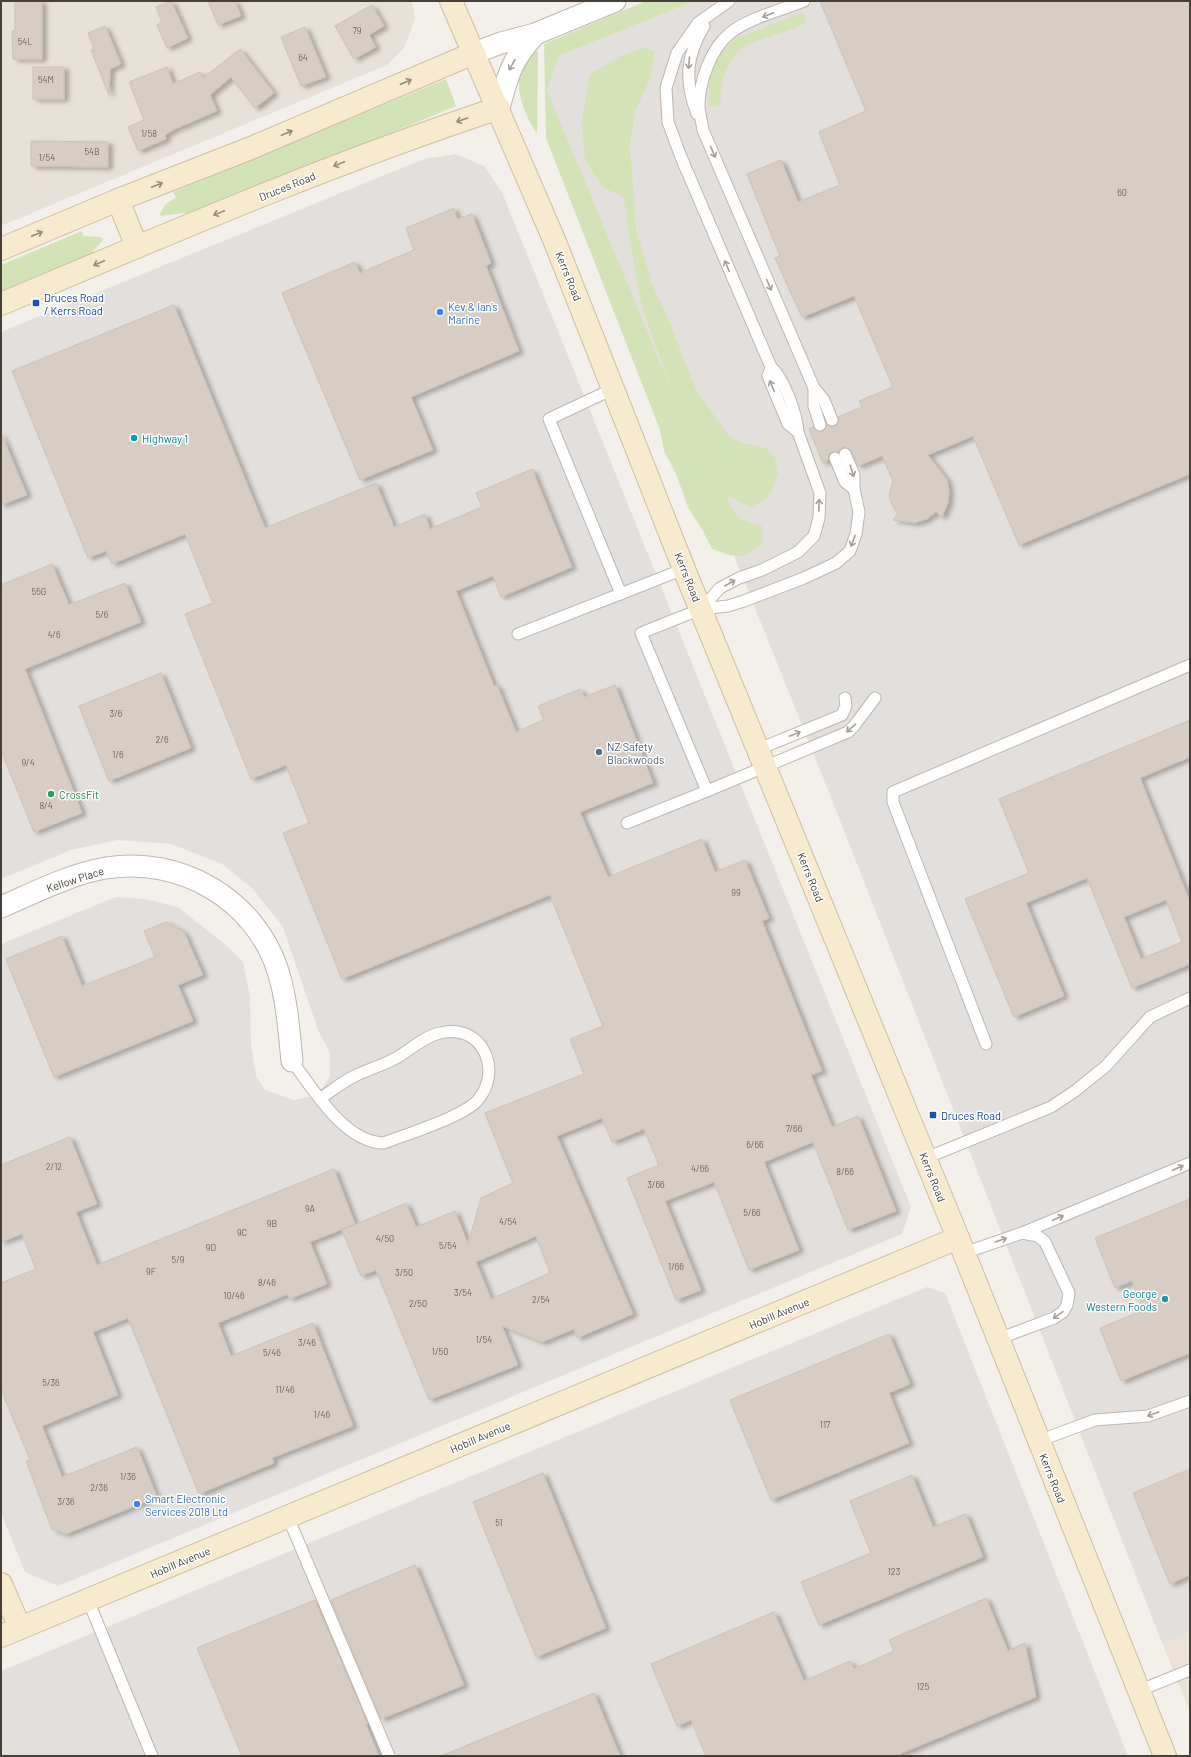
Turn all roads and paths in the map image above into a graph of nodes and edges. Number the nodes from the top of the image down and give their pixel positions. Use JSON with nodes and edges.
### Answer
{"nodes":[{"id":1,"x":451,"y":1,"type":"edge"},
{"id":2,"x":615,"y":1,"type":"edge"},
{"id":3,"x":729,"y":1,"type":"edge"},
{"id":4,"x":804,"y":1,"type":"edge"},
{"id":5,"x":710,"y":15,"type":"junction"},
{"id":6,"x":536,"y":34,"type":"junction"},
{"id":7,"x":474,"y":53,"type":"junction"},
{"id":8,"x":499,"y":108,"type":"junction"},
{"id":9,"x":703,"y":130,"type":"junction"},
{"id":10,"x":118,"y":200,"type":"junction"},
{"id":11,"x":137,"y":247,"type":"junction"},
{"id":12,"x":1,"y":249,"type":"edge"},
{"id":13,"x":1,"y":304,"type":"edge"},
{"id":14,"x":615,"y":388,"type":"junction"},
{"id":15,"x":814,"y":388,"type":"junction"},
{"id":16,"x":832,"y":420,"type":"dead end"},
{"id":17,"x":820,"y":425,"type":"dead end"},
{"id":18,"x":845,"y":454,"type":"dead end"},
{"id":19,"x":835,"y":458,"type":"dead end"},
{"id":20,"x":854,"y":489,"type":"junction"},
{"id":21,"x":684,"y":569,"type":"junction"},
{"id":22,"x":621,"y":594,"type":"junction"},
{"id":23,"x":701,"y":609,"type":"junction"},
{"id":24,"x":518,"y":634,"type":"dead end"},
{"id":25,"x":1190,"y":665,"type":"edge"},
{"id":26,"x":845,"y":698,"type":"dead end"},
{"id":27,"x":875,"y":698,"type":"dead end"},
{"id":28,"x":763,"y":758,"type":"junction"},
{"id":29,"x":707,"y":791,"type":"junction"},
{"id":30,"x":627,"y":823,"type":"dead end"},
{"id":31,"x":1,"y":907,"type":"edge"},
{"id":32,"x":1190,"y":998,"type":"edge"},
{"id":33,"x":986,"y":1044,"type":"dead end"},
{"id":34,"x":292,"y":1061,"type":"joint"},
{"id":35,"x":321,"y":1098,"type":"junction"},
{"id":36,"x":926,"y":1158,"type":"junction"},
{"id":37,"x":1190,"y":1163,"type":"edge"},
{"id":38,"x":1022,"y":1233,"type":"junction"},
{"id":39,"x":961,"y":1246,"type":"junction"},
{"id":40,"x":998,"y":1339,"type":"junction"},
{"id":41,"x":1190,"y":1401,"type":"edge"},
{"id":42,"x":1038,"y":1441,"type":"junction"},
{"id":43,"x":288,"y":1517,"type":"junction"},
{"id":44,"x":1,"y":1584,"type":"edge"},
{"id":45,"x":88,"y":1600,"type":"junction"},
{"id":46,"x":10,"y":1632,"type":"edge"},
{"id":47,"x":1190,"y":1670,"type":"edge"},
{"id":48,"x":1138,"y":1691,"type":"junction"},
{"id":49,"x":152,"y":1756,"type":"edge"},
{"id":50,"x":389,"y":1756,"type":"edge"},
{"id":51,"x":1165,"y":1756,"type":"edge"}],
"edges":[{"from":1,"to":7,"type":"main road","name":"Kerrs Road"},
{"from":2,"to":6,"type":"street"},
{"from":3,"to":5,"type":"lane"},
{"from":4,"to":9,"type":"lane","one_way":true},
{"from":5,"to":9,"type":"lane","one_way":true},
{"from":23,"to":5,"type":"lane","one_way":true},
{"from":6,"to":7,"type":"street"},
{"from":6,"to":8,"type":"street","one_way":true},
{"from":7,"to":8,"type":"main road","name":"Kerrs Road"},
{"from":10,"to":7,"type":"main road","one_way":true},
{"from":8,"to":11,"type":"main road","name":"Druces Road","one_way":true},
{"from":8,"to":14,"type":"main road","name":"Kerrs Road"},
{"from":9,"to":15,"type":"lane","one_way":true},
{"from":10,"to":11,"type":"main road"},
{"from":12,"to":10,"type":"main road","one_way":true},
{"from":11,"to":13,"type":"main road","name":"Druces Road","one_way":true},
{"from":14,"to":21,"type":"main road","name":"Kerrs Road"},
{"from":14,"to":22,"type":"lane"},
{"from":15,"to":16,"type":"lane"},
{"from":15,"to":17,"type":"lane"},
{"from":18,"to":20,"type":"lane","one_way":true},
{"from":19,"to":20,"type":"lane"},
{"from":20,"to":23,"type":"lane","one_way":true},
{"from":21,"to":22,"type":"lane"},
{"from":21,"to":23,"type":"main road","name":"Kerrs Road"},
{"from":22,"to":24,"type":"lane"},
{"from":23,"to":28,"type":"main road","name":"Kerrs Road"},
{"from":23,"to":29,"type":"lane"},
{"from":25,"to":33,"type":"lane"},
{"from":28,"to":26,"type":"lane","one_way":true},
{"from":27,"to":28,"type":"lane","one_way":true},
{"from":28,"to":29,"type":"lane"},
{"from":28,"to":36,"type":"main road","name":"Kerrs Road"},
{"from":29,"to":30,"type":"lane"},
{"from":31,"to":34,"type":"street","name":"Kellow Place"},
{"from":32,"to":36,"type":"lane"},
{"from":34,"to":35,"type":"lane"},
{"from":35,"to":35,"type":"lane"},
{"from":36,"to":39,"type":"main road","name":"Kerrs Road"},
{"from":38,"to":37,"type":"lane","one_way":true},
{"from":39,"to":38,"type":"lane","one_way":true},
{"from":38,"to":40,"type":"lane","one_way":true},
{"from":39,"to":40,"type":"main road","name":"Kerrs Road"},
{"from":39,"to":43,"type":"main road","name":"Hobill Avenue"},
{"from":40,"to":42,"type":"main road","name":"Kerrs Road"},
{"from":41,"to":42,"type":"lane","one_way":true},
{"from":42,"to":48,"type":"main road","name":"Kerrs Road"},
{"from":43,"to":45,"type":"main road","name":"Hobill Avenue"},
{"from":43,"to":50,"type":"lane"},
{"from":44,"to":46,"type":"main road"},
{"from":45,"to":46,"type":"main road","name":"Hobill Avenue"},
{"from":45,"to":49,"type":"lane"},
{"from":47,"to":48,"type":"lane"},
{"from":48,"to":51,"type":"main road","name":"Kerrs Road"}]}
